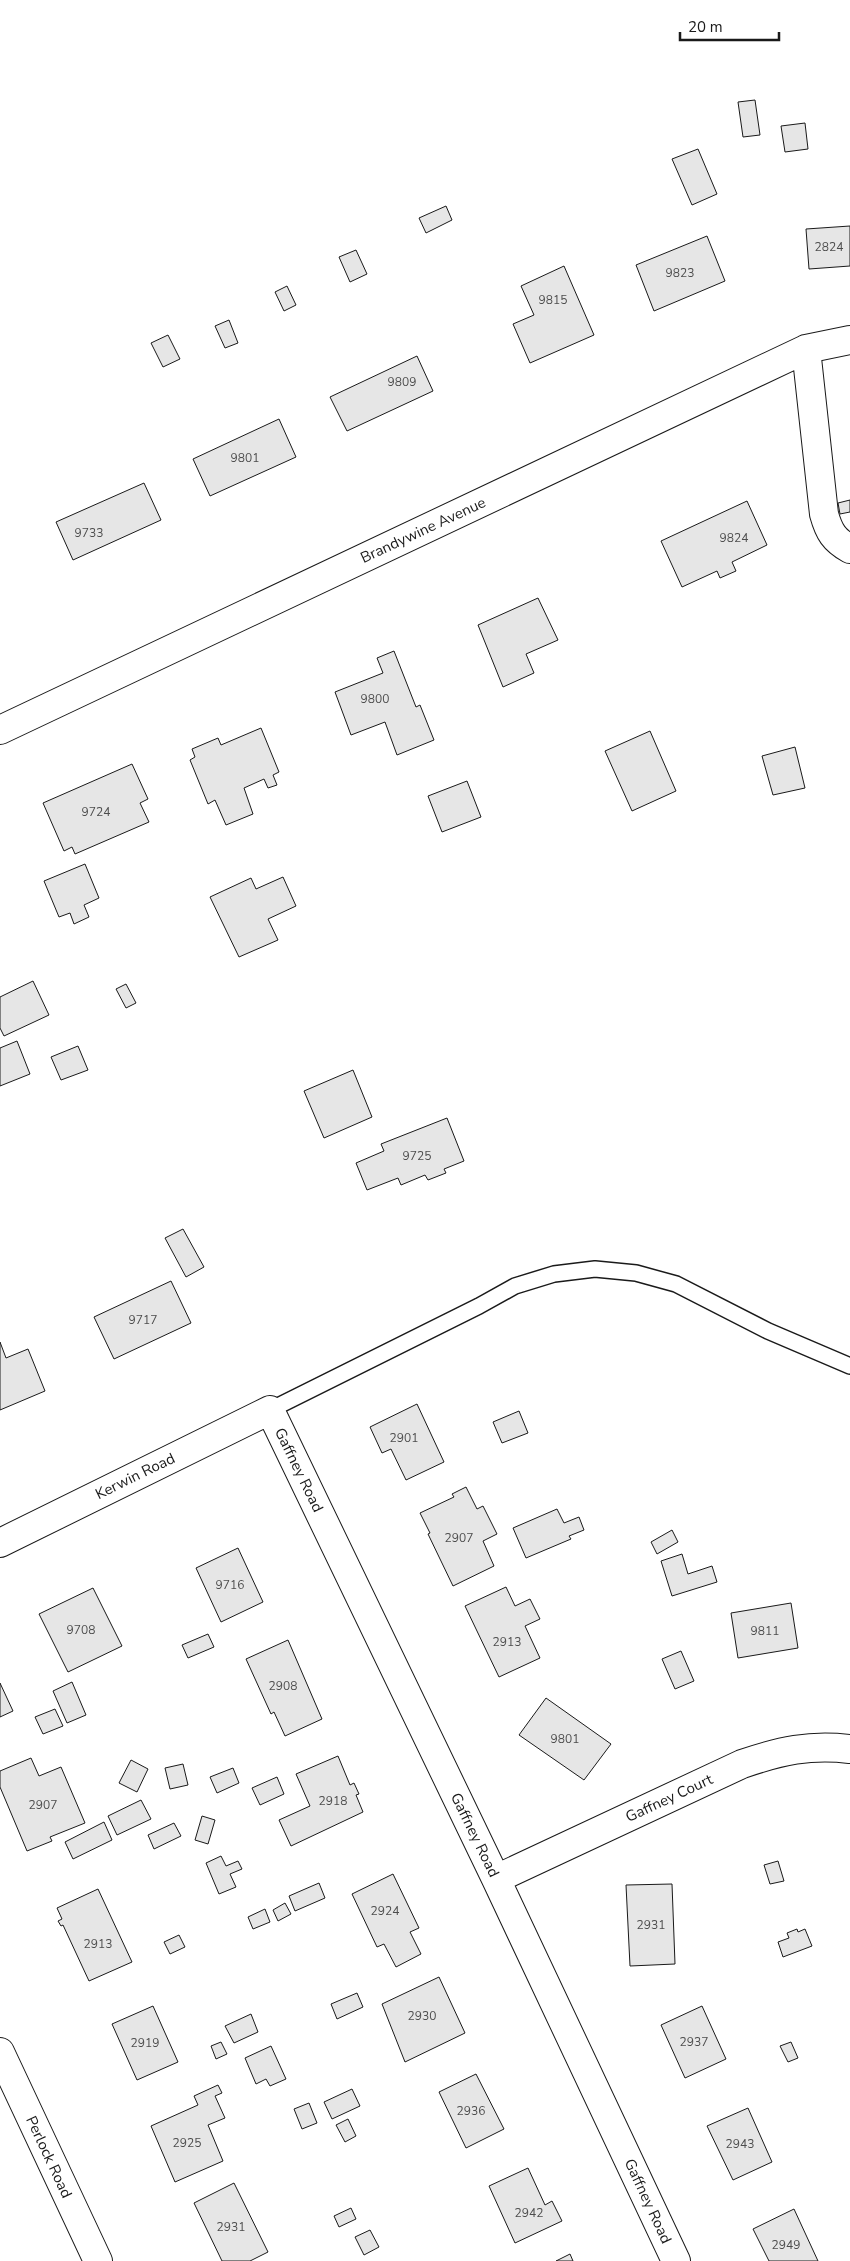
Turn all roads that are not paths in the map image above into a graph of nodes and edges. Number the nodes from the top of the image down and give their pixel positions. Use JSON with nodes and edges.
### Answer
{"nodes":[{"id":1,"x":850,"y":340,"type":"edge"},
{"id":2,"x":806,"y":350,"type":"junction"},
{"id":3,"x":850,"y":549,"type":"edge"},
{"id":4,"x":0,"y":730,"type":"edge"},
{"id":5,"x":850,"y":1366,"type":"edge"},
{"id":6,"x":270,"y":1410,"type":"junction"},
{"id":7,"x":0,"y":1543,"type":"edge"},
{"id":8,"x":850,"y":1749,"type":"edge"},
{"id":9,"x":496,"y":1879,"type":"junction"},
{"id":10,"x":0,"y":2052,"type":"edge"},
{"id":11,"x":98,"y":2261,"type":"edge"},
{"id":12,"x":676,"y":2261,"type":"edge"}],
"edges":[{"from":1,"to":2,"type":"street","name":"Brandywine Avenue"},
{"from":2,"to":3,"type":"street"},
{"from":2,"to":4,"type":"street","name":"Brandywine Avenue"},
{"from":5,"to":6,"type":"lane"},
{"from":6,"to":7,"type":"street","name":"Kerwin Road"},
{"from":6,"to":9,"type":"street","name":"Gaffney Road"},
{"from":8,"to":9,"type":"street","name":"Gaffney Court"},
{"from":9,"to":12,"type":"street","name":"Gaffney Road"},
{"from":10,"to":11,"type":"street","name":"Perlock Road"}]}
